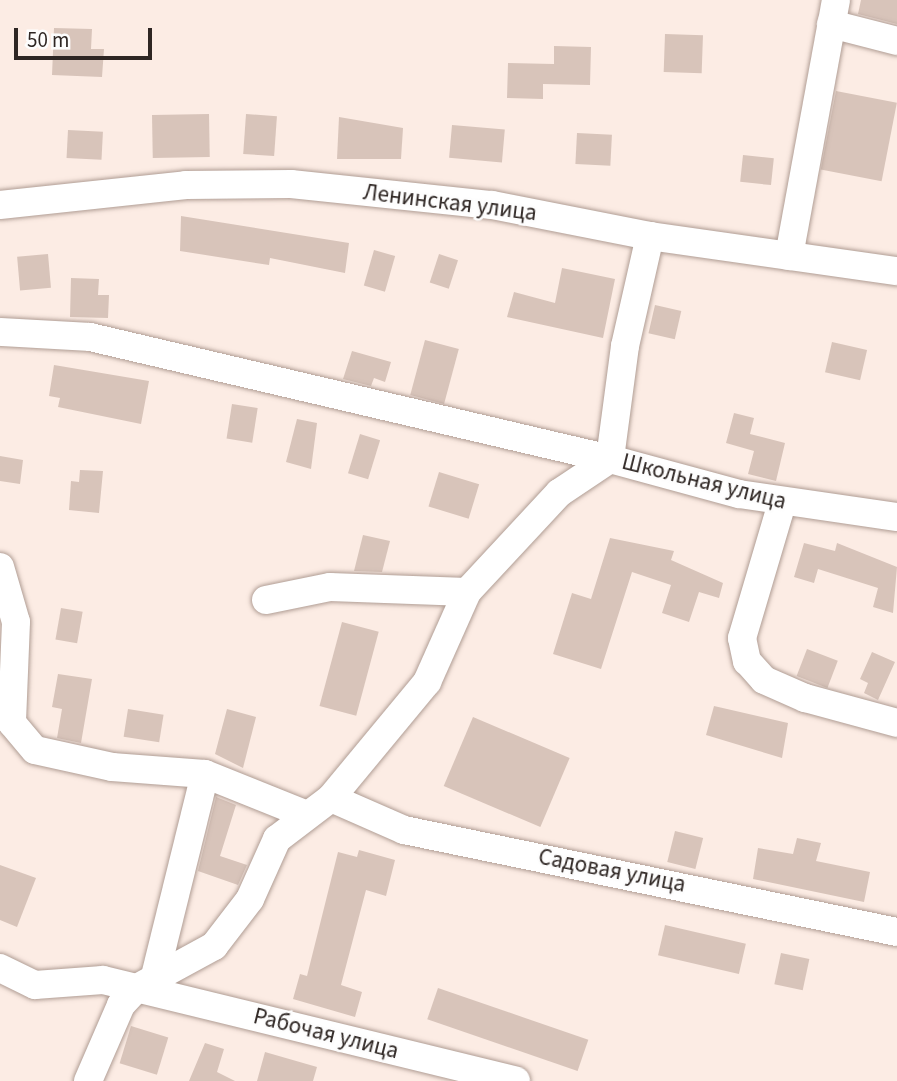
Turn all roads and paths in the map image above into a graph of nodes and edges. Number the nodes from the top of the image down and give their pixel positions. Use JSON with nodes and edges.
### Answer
{"nodes":[{"id":1,"x":834,"y":12,"type":"edge"},
{"id":2,"x":897,"y":41,"type":"edge"},
{"id":3,"x":0,"y":205,"type":"edge"},
{"id":4,"x":650,"y":236,"type":"junction"},
{"id":5,"x":789,"y":256,"type":"junction"},
{"id":6,"x":897,"y":271,"type":"edge"},
{"id":7,"x":0,"y":332,"type":"edge"},
{"id":8,"x":610,"y":458,"type":"junction"},
{"id":9,"x":782,"y":503,"type":"junction"},
{"id":10,"x":897,"y":517,"type":"edge"},
{"id":11,"x":0,"y":567,"type":"edge"},
{"id":12,"x":467,"y":592,"type":"junction"},
{"id":13,"x":266,"y":600,"type":"dead end"},
{"id":14,"x":897,"y":723,"type":"edge"},
{"id":15,"x":205,"y":775,"type":"junction"},
{"id":16,"x":331,"y":798,"type":"junction"},
{"id":17,"x":307,"y":815,"type":"junction"},
{"id":18,"x":897,"y":932,"type":"edge"},
{"id":19,"x":0,"y":968,"type":"edge"},
{"id":20,"x":146,"y":984,"type":"junction"},
{"id":21,"x":88,"y":1081,"type":"edge"},
{"id":22,"x":516,"y":1081,"type":"edge"}],
"edges":[{"from":1,"to":2,"type":"street"},
{"from":1,"to":5,"type":"street"},
{"from":3,"to":4,"type":"street","name":"Ленинская улица"},
{"from":4,"to":5,"type":"street","name":"Ленинская улица"},
{"from":4,"to":8,"type":"street","name":"Школьная улица"},
{"from":5,"to":6,"type":"street","name":"Ленинская улица"},
{"from":7,"to":8,"type":"street"},
{"from":8,"to":9,"type":"street","name":"Школьная улица"},
{"from":8,"to":12,"type":"street"},
{"from":9,"to":10,"type":"street","name":"Школьная улица"},
{"from":9,"to":14,"type":"street"},
{"from":11,"to":15,"type":"street"},
{"from":12,"to":13,"type":"street"},
{"from":12,"to":16,"type":"street"},
{"from":15,"to":17,"type":"street"},
{"from":15,"to":20,"type":"street"},
{"from":16,"to":17,"type":"street"},
{"from":16,"to":18,"type":"street","name":"Садовая улица"},
{"from":17,"to":20,"type":"street"},
{"from":19,"to":20,"type":"street","name":"Рабочая улица"},
{"from":20,"to":21,"type":"street"},
{"from":20,"to":22,"type":"street","name":"Рабочая улица"}]}
